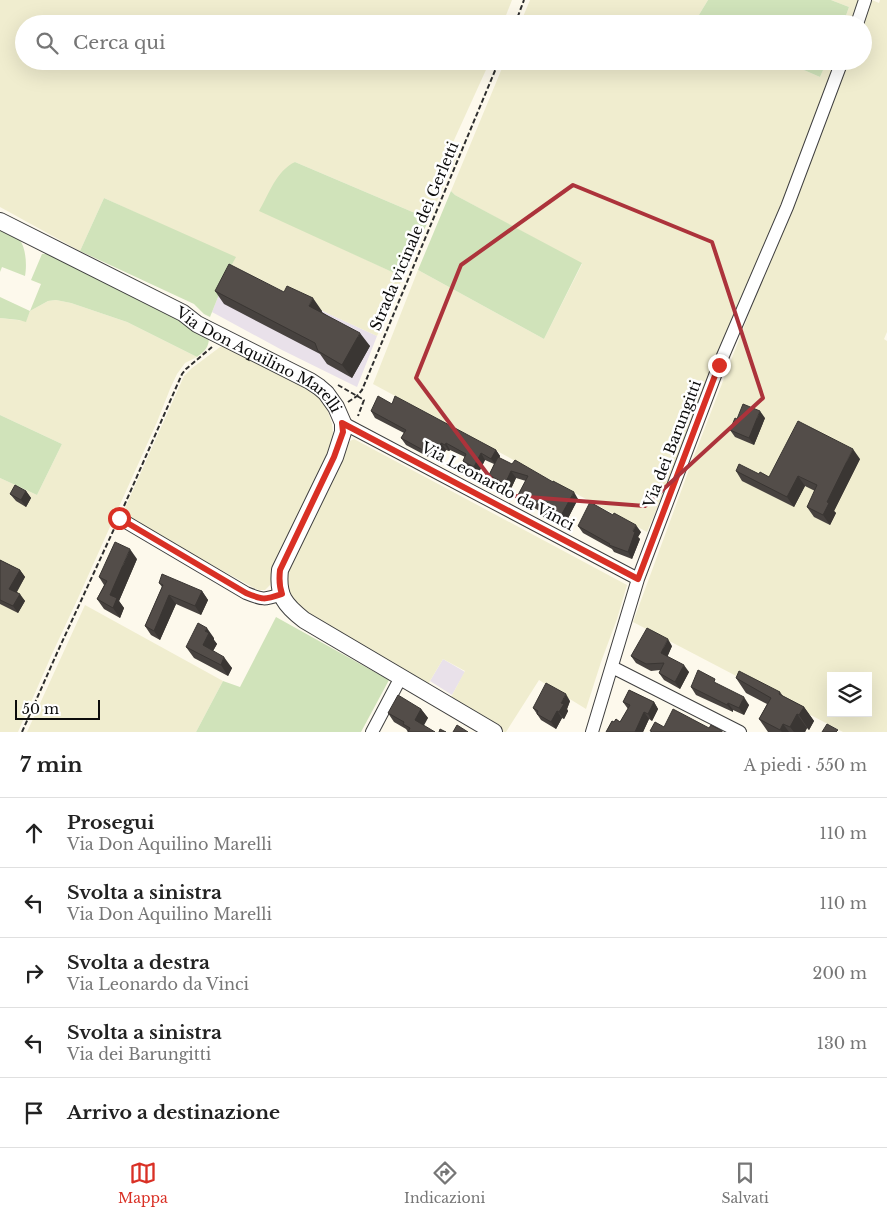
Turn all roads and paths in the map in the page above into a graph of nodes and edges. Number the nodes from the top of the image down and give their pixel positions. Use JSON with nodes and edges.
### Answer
{"nodes":[{"id":1,"x":524,"y":0,"type":"edge"},
{"id":2,"x":866,"y":0,"type":"edge"},
{"id":3,"x":518,"y":15,"type":"edge"},
{"id":4,"x":860,"y":15,"type":"edge"},
{"id":5,"x":495,"y":70,"type":"edge"},
{"id":6,"x":839,"y":70,"type":"edge"},
{"id":7,"x":0,"y":220,"type":"edge"},
{"id":8,"x":364,"y":401,"type":"dead end"},
{"id":9,"x":336,"y":407,"type":"junction"},
{"id":10,"x":342,"y":423,"type":"junction"},
{"id":11,"x":360,"y":431,"type":"junction"},
{"id":12,"x":119,"y":518,"type":"dead end"},
{"id":13,"x":638,"y":579,"type":"junction"},
{"id":14,"x":282,"y":594,"type":"junction"},
{"id":15,"x":612,"y":667,"type":"junction"},
{"id":16,"x":401,"y":677,"type":"junction"},
{"id":17,"x":372,"y":732,"type":"edge"},
{"id":18,"x":494,"y":732,"type":"edge"},
{"id":19,"x":592,"y":732,"type":"edge"},
{"id":20,"x":740,"y":732,"type":"edge"}],
"edges":[{"from":1,"to":3,"type":"path"},
{"from":2,"to":4,"type":"street"},
{"from":5,"to":9,"type":"path","name":"Strada vicinale dei Gerletti"},
{"from":6,"to":13,"type":"street","name":"Via dei Barungitti"},
{"from":7,"to":9,"type":"street","name":"Via Don Aquilino Marelli"},
{"from":8,"to":11,"type":"path"},
{"from":9,"to":10,"type":"street","name":"Via Don Aquilino Marelli"},
{"from":10,"to":11,"type":"street","name":"Via Leonardo da Vinci"},
{"from":10,"to":14,"type":"street","name":"Via Don Aquilino Marelli"},
{"from":11,"to":13,"type":"street","name":"Via Leonardo da Vinci"},
{"from":12,"to":14,"type":"street"},
{"from":13,"to":15,"type":"street","name":"Via dei Barungitti"},
{"from":14,"to":16,"type":"street"},
{"from":15,"to":19,"type":"street","name":"Via dei Barungitti"},
{"from":15,"to":20,"type":"street"},
{"from":16,"to":17,"type":"street"},
{"from":16,"to":18,"type":"street"}]}
